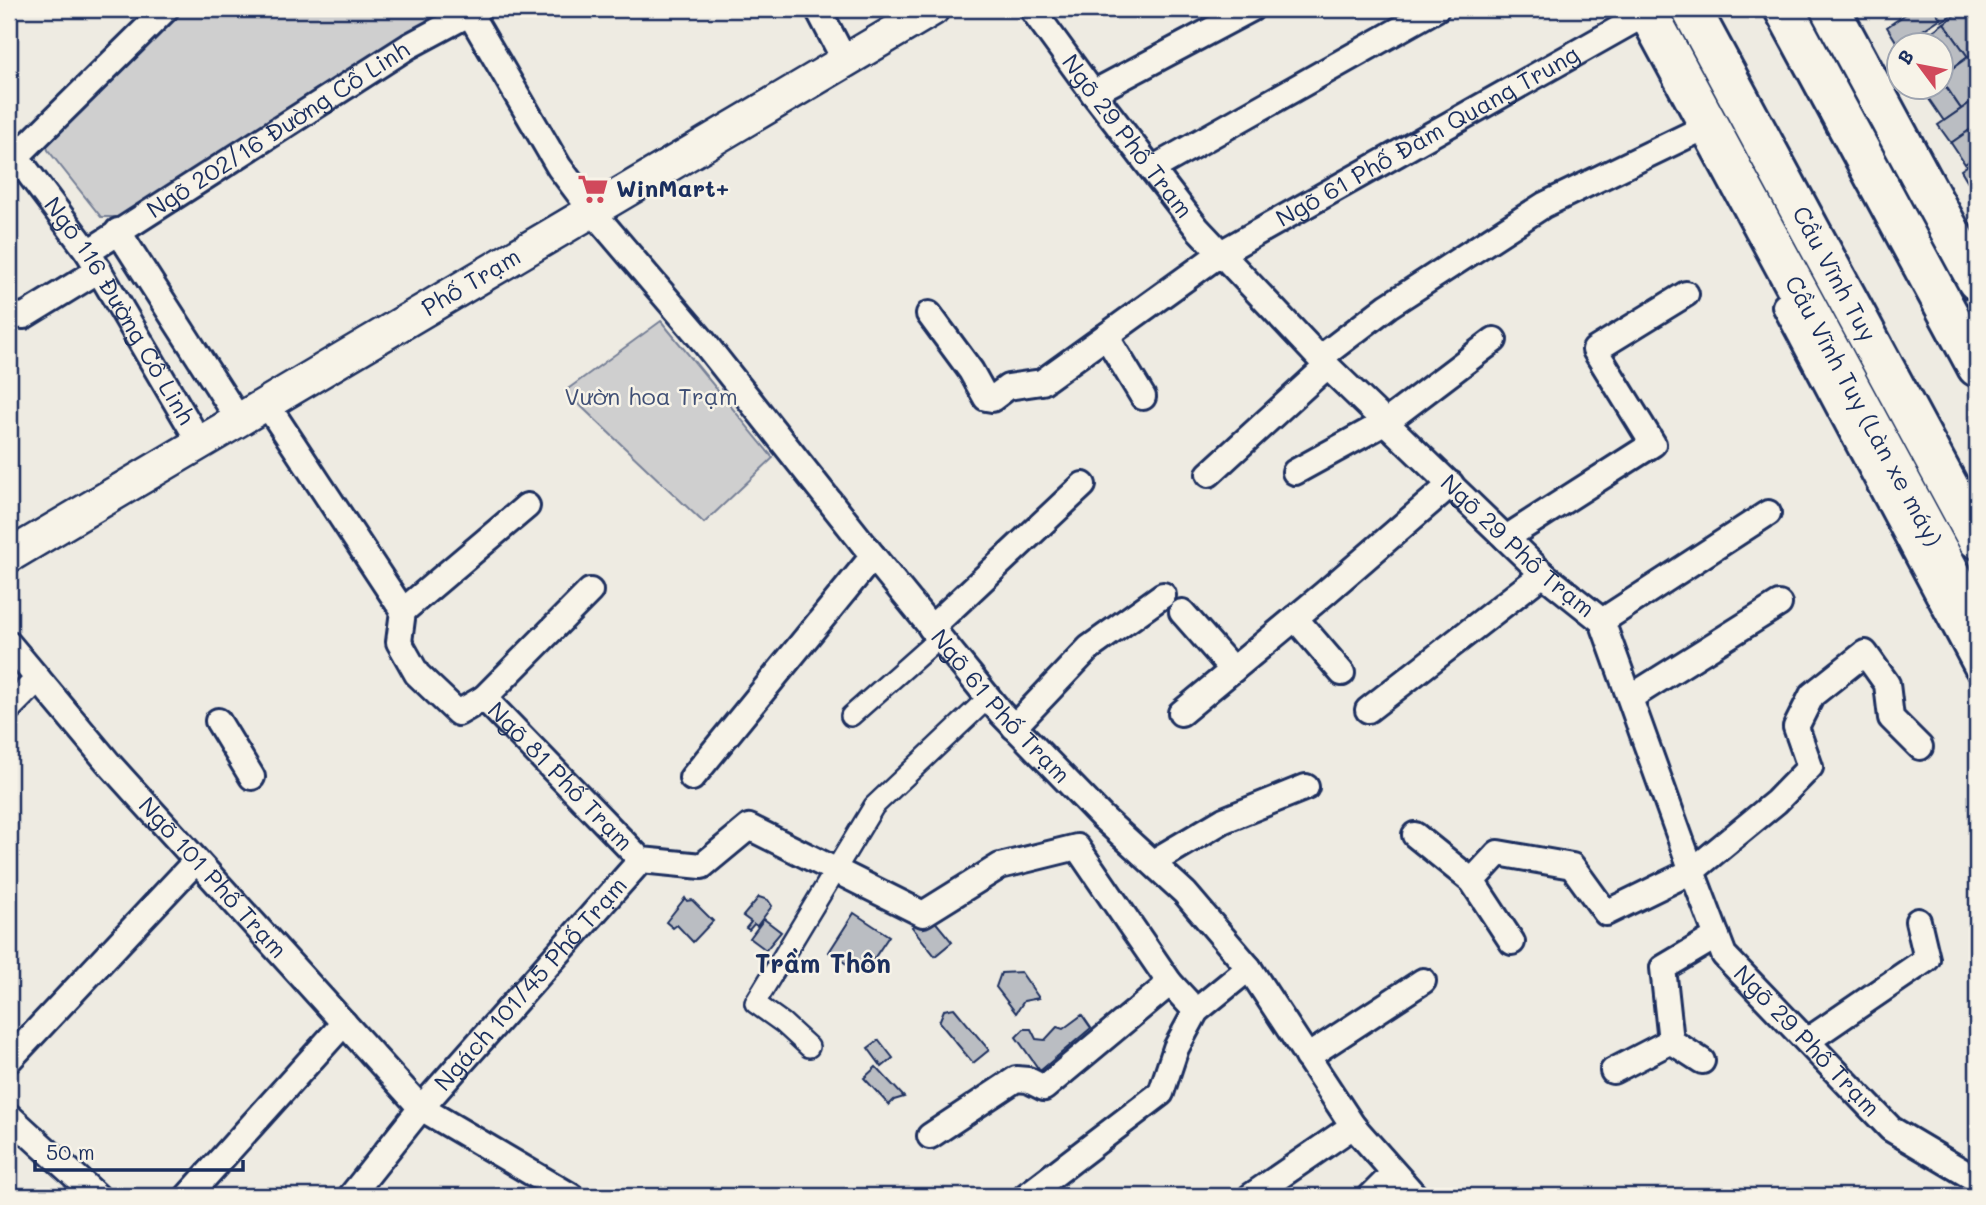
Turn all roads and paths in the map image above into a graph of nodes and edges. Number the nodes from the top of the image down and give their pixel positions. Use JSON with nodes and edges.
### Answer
{"nodes":[{"id":1,"x":166,"y":9,"type":"edge"},
{"id":2,"x":818,"y":9,"type":"edge"},
{"id":3,"x":933,"y":9,"type":"edge"},
{"id":4,"x":1032,"y":9,"type":"edge"},
{"id":5,"x":1251,"y":9,"type":"edge"},
{"id":6,"x":1437,"y":9,"type":"edge"},
{"id":7,"x":1692,"y":9,"type":"edge"},
{"id":8,"x":1784,"y":9,"type":"edge"},
{"id":9,"x":1830,"y":9,"type":"edge"},
{"id":10,"x":1848,"y":9,"type":"edge"},
{"id":11,"x":472,"y":10,"type":"edge"},
{"id":12,"x":1635,"y":13,"type":"edge"},
{"id":13,"x":845,"y":61,"type":"junction"},
{"id":14,"x":1093,"y":93,"type":"junction"},
{"id":15,"x":1693,"y":133,"type":"junction"},
{"id":16,"x":12,"y":152,"type":"edge"},
{"id":17,"x":1152,"y":169,"type":"junction"},
{"id":18,"x":592,"y":211,"type":"junction"},
{"id":19,"x":118,"y":232,"type":"junction"},
{"id":20,"x":1977,"y":242,"type":"edge"},
{"id":21,"x":1221,"y":253,"type":"junction"},
{"id":22,"x":94,"y":261,"type":"junction"},
{"id":23,"x":1977,"y":281,"type":"edge"},
{"id":24,"x":1686,"y":294,"type":"dead end"},
{"id":25,"x":9,"y":312,"type":"edge"},
{"id":26,"x":929,"y":314,"type":"dead end"},
{"id":27,"x":1106,"y":336,"type":"junction"},
{"id":28,"x":1494,"y":340,"type":"dead end"},
{"id":29,"x":1323,"y":362,"type":"junction"},
{"id":30,"x":1977,"y":367,"type":"edge"},
{"id":31,"x":1143,"y":397,"type":"dead end"},
{"id":32,"x":267,"y":403,"type":"junction"},
{"id":33,"x":239,"y":420,"type":"junction"},
{"id":34,"x":1386,"y":422,"type":"junction"},
{"id":35,"x":200,"y":443,"type":"junction"},
{"id":36,"x":1295,"y":472,"type":"dead end"},
{"id":37,"x":1209,"y":474,"type":"dead end"},
{"id":38,"x":1451,"y":484,"type":"junction"},
{"id":39,"x":1083,"y":485,"type":"dead end"},
{"id":40,"x":527,"y":506,"type":"dead end"},
{"id":41,"x":1768,"y":513,"type":"dead end"},
{"id":42,"x":1506,"y":538,"type":"junction"},
{"id":43,"x":1977,"y":539,"type":"edge"},
{"id":44,"x":9,"y":556,"type":"edge"},
{"id":45,"x":873,"y":556,"type":"junction"},
{"id":46,"x":1543,"y":574,"type":"junction"},
{"id":47,"x":590,"y":591,"type":"dead end"},
{"id":48,"x":1163,"y":595,"type":"dead end"},
{"id":49,"x":1779,"y":604,"type":"dead end"},
{"id":50,"x":403,"y":611,"type":"junction"},
{"id":51,"x":1182,"y":612,"type":"dead end"},
{"id":52,"x":1295,"y":618,"type":"junction"},
{"id":53,"x":1602,"y":621,"type":"junction"},
{"id":54,"x":1977,"y":622,"type":"edge"},
{"id":55,"x":935,"y":633,"type":"junction"},
{"id":56,"x":9,"y":644,"type":"edge"},
{"id":57,"x":1977,"y":668,"type":"edge"},
{"id":58,"x":1233,"y":670,"type":"junction"},
{"id":59,"x":1342,"y":674,"type":"dead end"},
{"id":60,"x":38,"y":679,"type":"junction"},
{"id":61,"x":1631,"y":697,"type":"junction"},
{"id":62,"x":484,"y":698,"type":"junction"},
{"id":63,"x":988,"y":698,"type":"junction"},
{"id":64,"x":9,"y":708,"type":"edge"},
{"id":65,"x":1368,"y":710,"type":"dead end"},
{"id":66,"x":1181,"y":713,"type":"dead end"},
{"id":67,"x":850,"y":716,"type":"dead end"},
{"id":68,"x":218,"y":721,"type":"dead end"},
{"id":69,"x":1014,"y":727,"type":"junction"},
{"id":70,"x":1920,"y":747,"type":"dead end"},
{"id":71,"x":252,"y":777,"type":"dead end"},
{"id":72,"x":692,"y":778,"type":"dead end"},
{"id":73,"x":1306,"y":788,"type":"dead end"},
{"id":74,"x":1415,"y":835,"type":"dead end"},
{"id":75,"x":641,"y":860,"type":"junction"},
{"id":76,"x":196,"y":861,"type":"junction"},
{"id":77,"x":1153,"y":862,"type":"junction"},
{"id":78,"x":835,"y":872,"type":"junction"},
{"id":79,"x":1692,"y":872,"type":"junction"},
{"id":80,"x":1472,"y":881,"type":"junction"},
{"id":81,"x":1917,"y":921,"type":"dead end"},
{"id":82,"x":1717,"y":936,"type":"junction"},
{"id":83,"x":1512,"y":942,"type":"dead end"},
{"id":84,"x":1249,"y":968,"type":"junction"},
{"id":85,"x":1423,"y":981,"type":"dead end"},
{"id":86,"x":1170,"y":983,"type":"junction"},
{"id":87,"x":1196,"y":1011,"type":"junction"},
{"id":88,"x":344,"y":1023,"type":"junction"},
{"id":89,"x":1671,"y":1041,"type":"junction"},
{"id":90,"x":1807,"y":1041,"type":"junction"},
{"id":91,"x":808,"y":1046,"type":"dead end"},
{"id":92,"x":1307,"y":1057,"type":"junction"},
{"id":93,"x":9,"y":1060,"type":"edge"},
{"id":94,"x":1702,"y":1061,"type":"dead end"},
{"id":95,"x":1613,"y":1072,"type":"dead end"},
{"id":96,"x":421,"y":1108,"type":"junction"},
{"id":97,"x":9,"y":1116,"type":"edge"},
{"id":98,"x":1353,"y":1126,"type":"junction"},
{"id":99,"x":930,"y":1136,"type":"dead end"},
{"id":100,"x":1394,"y":1173,"type":"junction"},
{"id":101,"x":1977,"y":1180,"type":"edge"},
{"id":102,"x":97,"y":1196,"type":"edge"},
{"id":103,"x":188,"y":1196,"type":"edge"},
{"id":104,"x":351,"y":1196,"type":"edge"},
{"id":105,"x":571,"y":1196,"type":"edge"},
{"id":106,"x":1026,"y":1196,"type":"edge"},
{"id":107,"x":1251,"y":1196,"type":"edge"},
{"id":108,"x":1371,"y":1196,"type":"edge"},
{"id":109,"x":1415,"y":1196,"type":"edge"}],
"edges":[{"from":1,"to":16,"type":"street"},
{"from":2,"to":13,"type":"street"},
{"from":3,"to":13,"type":"street","name":"Phố Trạm"},
{"from":4,"to":14,"type":"street","name":"Ngõ 29 Phố Trạm"},
{"from":5,"to":14,"type":"street"},
{"from":6,"to":17,"type":"street"},
{"from":7,"to":43,"type":"highway","name":"Cầu Vĩnh Tuy"},
{"from":8,"to":30,"type":"highway"},
{"from":9,"to":23,"type":"highway"},
{"from":10,"to":20,"type":"street"},
{"from":11,"to":18,"type":"street","name":"Ngõ 61 Phố Trạm"},
{"from":11,"to":19,"type":"street","name":"Ngõ 202/16 Đường Cổ Linh"},
{"from":12,"to":15,"type":"street"},
{"from":12,"to":21,"type":"street","name":"Ngõ 61 Phố Đàm Quang Trung"},
{"from":12,"to":54,"type":"highway","name":"Cầu Vĩnh Tuy (Làn xe máy)"},
{"from":13,"to":18,"type":"street","name":"Phố Trạm"},
{"from":14,"to":17,"type":"street","name":"Ngõ 29 Phố Trạm"},
{"from":15,"to":29,"type":"street"},
{"from":15,"to":57,"type":"street"},
{"from":16,"to":22,"type":"street","name":"Ngõ 116 Đường Cổ Linh"},
{"from":17,"to":21,"type":"street","name":"Ngõ 29 Phố Trạm"},
{"from":18,"to":32,"type":"street","name":"Phố Trạm"},
{"from":18,"to":45,"type":"street","name":"Ngõ 61 Phố Trạm"},
{"from":19,"to":22,"type":"street","name":"Ngõ 202/16 Đường Cổ Linh"},
{"from":19,"to":33,"type":"street"},
{"from":21,"to":27,"type":"street","name":"Ngõ 61 Phố Đàm Quang Trung"},
{"from":21,"to":29,"type":"street","name":"Ngõ 29 Phố Trạm"},
{"from":22,"to":25,"type":"street","name":"Ngõ 202/16 Đường Cổ Linh"},
{"from":22,"to":35,"type":"street","name":"Ngõ 116 Đường Cổ Linh"},
{"from":24,"to":42,"type":"street"},
{"from":26,"to":27,"type":"street","name":"Ngõ 61 Phố Đàm Quang Trung"},
{"from":27,"to":31,"type":"street"},
{"from":28,"to":34,"type":"street"},
{"from":29,"to":34,"type":"street","name":"Ngõ 29 Phố Trạm"},
{"from":29,"to":37,"type":"street"},
{"from":32,"to":33,"type":"street","name":"Phố Trạm"},
{"from":32,"to":50,"type":"street"},
{"from":33,"to":35,"type":"street","name":"Phố Trạm"},
{"from":34,"to":36,"type":"street"},
{"from":34,"to":38,"type":"street","name":"Ngõ 29 Phố Trạm"},
{"from":35,"to":44,"type":"street","name":"Phố Trạm"},
{"from":38,"to":42,"type":"street","name":"Ngõ 29 Phố Trạm"},
{"from":38,"to":52,"type":"street"},
{"from":39,"to":55,"type":"street"},
{"from":40,"to":50,"type":"street"},
{"from":41,"to":53,"type":"street"},
{"from":42,"to":46,"type":"street","name":"Ngõ 29 Phố Trạm"},
{"from":45,"to":55,"type":"street","name":"Ngõ 61 Phố Trạm"},
{"from":45,"to":72,"type":"street"},
{"from":46,"to":53,"type":"street","name":"Ngõ 29 Phố Trạm"},
{"from":46,"to":65,"type":"street"},
{"from":47,"to":62,"type":"street"},
{"from":48,"to":69,"type":"street"},
{"from":49,"to":61,"type":"street"},
{"from":50,"to":62,"type":"street","name":"Ngõ 81 Phố Trạm"},
{"from":51,"to":58,"type":"street"},
{"from":52,"to":58,"type":"street"},
{"from":52,"to":59,"type":"street"},
{"from":53,"to":61,"type":"street","name":"Ngõ 29 Phố Trạm"},
{"from":55,"to":63,"type":"street","name":"Ngõ 61 Phố Trạm"},
{"from":55,"to":67,"type":"street"},
{"from":56,"to":60,"type":"street","name":"Ngõ 101 Phố Trạm"},
{"from":58,"to":66,"type":"street"},
{"from":60,"to":64,"type":"street"},
{"from":60,"to":76,"type":"street","name":"Ngõ 101 Phố Trạm"},
{"from":61,"to":79,"type":"street","name":"Ngõ 29 Phố Trạm"},
{"from":62,"to":75,"type":"street","name":"Ngõ 81 Phố Trạm"},
{"from":63,"to":69,"type":"street","name":"Ngõ 61 Phố Trạm"},
{"from":63,"to":78,"type":"street"},
{"from":68,"to":71,"type":"street"},
{"from":69,"to":77,"type":"street","name":"Ngõ 61 Phố Trạm"},
{"from":70,"to":79,"type":"street"},
{"from":73,"to":77,"type":"street"},
{"from":74,"to":80,"type":"street"},
{"from":75,"to":78,"type":"street","name":"Ngõ 81 Phố Trạm"},
{"from":75,"to":96,"type":"street","name":"Ngách 101/45 Phố Trạm"},
{"from":76,"to":88,"type":"street","name":"Ngõ 101 Phố Trạm"},
{"from":76,"to":93,"type":"street"},
{"from":77,"to":84,"type":"street","name":"Ngõ 61 Phố Trạm"},
{"from":78,"to":86,"type":"street","name":"Ngõ 81 Phố Trạm"},
{"from":78,"to":91,"type":"street"},
{"from":79,"to":80,"type":"street"},
{"from":79,"to":82,"type":"street","name":"Ngõ 29 Phố Trạm"},
{"from":80,"to":83,"type":"street"},
{"from":81,"to":90,"type":"street"},
{"from":82,"to":89,"type":"street"},
{"from":82,"to":90,"type":"street","name":"Ngõ 29 Phố Trạm"},
{"from":84,"to":87,"type":"street"},
{"from":84,"to":92,"type":"street","name":"Ngõ 61 Phố Trạm"},
{"from":85,"to":92,"type":"street"},
{"from":86,"to":87,"type":"street","name":"Ngõ 81 Phố Trạm"},
{"from":86,"to":99,"type":"street"},
{"from":87,"to":106,"type":"street"},
{"from":88,"to":96,"type":"street","name":"Ngõ 101 Phố Trạm"},
{"from":88,"to":103,"type":"street"},
{"from":89,"to":94,"type":"street"},
{"from":89,"to":95,"type":"street"},
{"from":90,"to":101,"type":"street","name":"Ngõ 29 Phố Trạm"},
{"from":92,"to":98,"type":"street","name":"Ngõ 61 Phố Trạm"},
{"from":96,"to":104,"type":"street","name":"Ngách 101/45 Phố Trạm"},
{"from":96,"to":105,"type":"street","name":"Ngõ 101 Phố Trạm"},
{"from":97,"to":102,"type":"street"},
{"from":98,"to":100,"type":"street","name":"Ngõ 61 Phố Trạm"},
{"from":98,"to":107,"type":"street"},
{"from":100,"to":108,"type":"street"},
{"from":100,"to":109,"type":"street","name":"Ngõ 61 Phố Trạm"}]}
